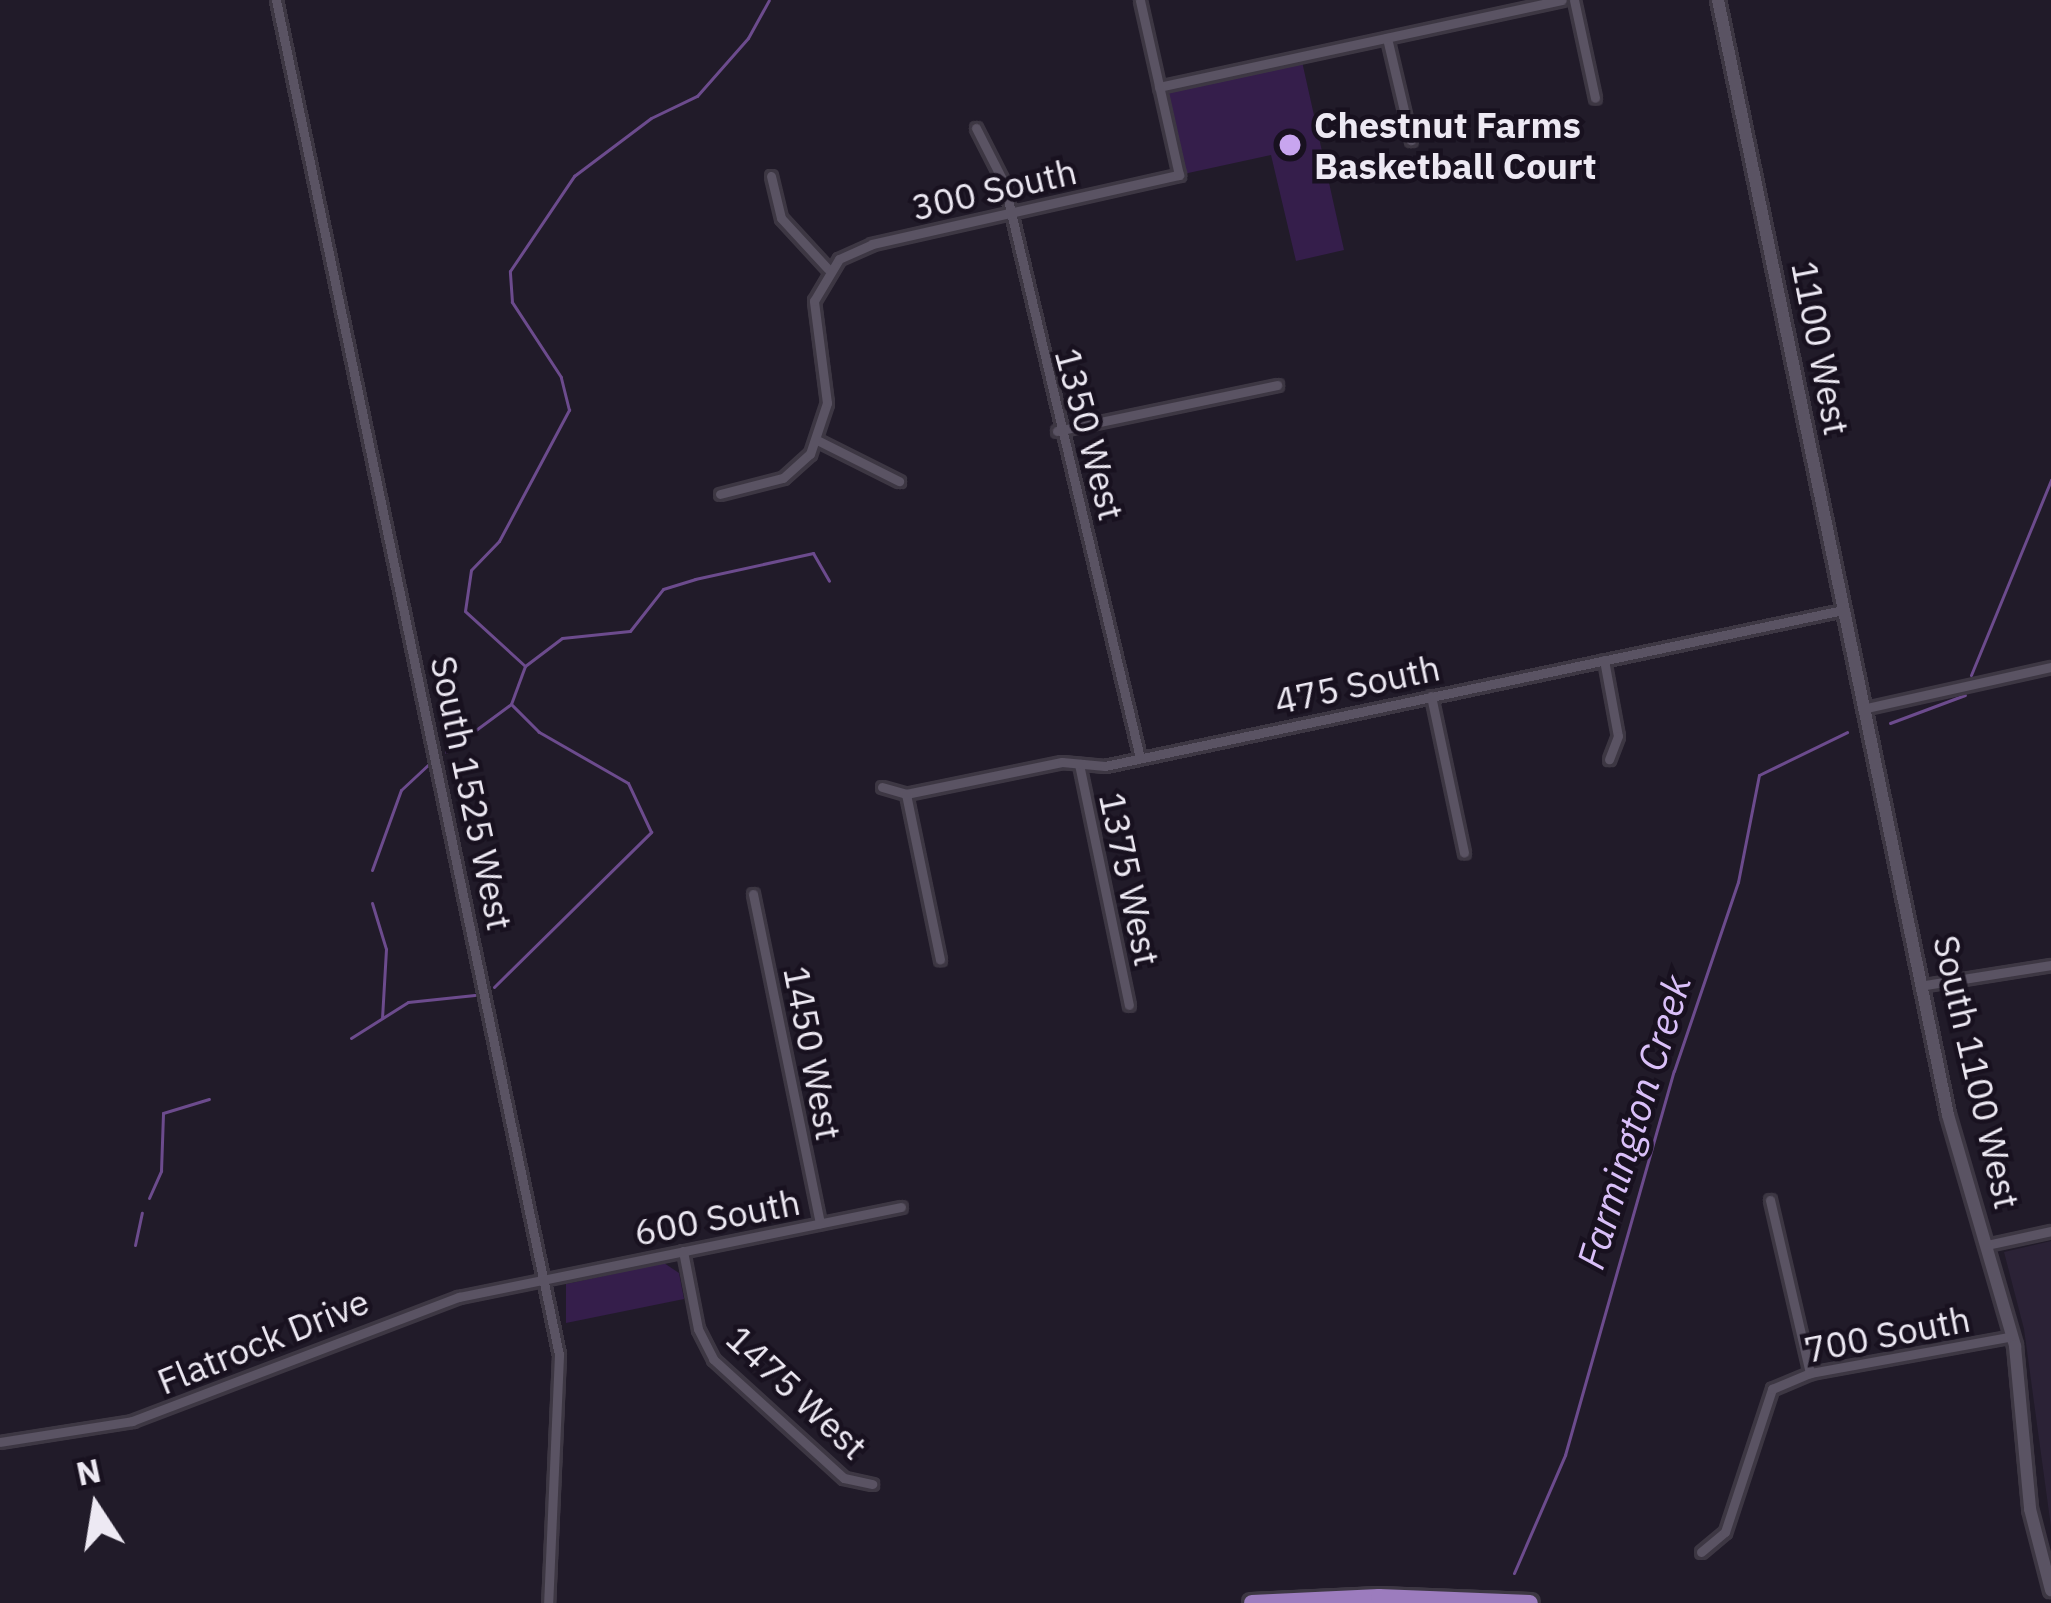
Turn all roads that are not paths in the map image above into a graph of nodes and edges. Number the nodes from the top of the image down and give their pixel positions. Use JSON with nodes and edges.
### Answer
{"nodes":[{"id":1,"x":276,"y":0,"type":"edge"},
{"id":2,"x":1140,"y":0,"type":"edge"},
{"id":3,"x":1562,"y":0,"type":"edge"},
{"id":4,"x":1574,"y":0,"type":"edge"},
{"id":5,"x":1718,"y":0,"type":"edge"},
{"id":6,"x":1387,"y":38,"type":"junction"},
{"id":7,"x":1159,"y":87,"type":"junction"},
{"id":8,"x":1595,"y":98,"type":"dead end"},
{"id":9,"x":976,"y":128,"type":"dead end"},
{"id":10,"x":1411,"y":140,"type":"dead end"},
{"id":11,"x":771,"y":176,"type":"dead end"},
{"id":12,"x":1010,"y":213,"type":"junction"},
{"id":13,"x":828,"y":269,"type":"junction"},
{"id":14,"x":1276,"y":386,"type":"dead end"},
{"id":15,"x":1057,"y":430,"type":"junction"},
{"id":16,"x":817,"y":440,"type":"junction"},
{"id":17,"x":899,"y":482,"type":"dead end"},
{"id":18,"x":720,"y":494,"type":"dead end"},
{"id":19,"x":1843,"y":610,"type":"junction"},
{"id":20,"x":1604,"y":660,"type":"junction"},
{"id":21,"x":2051,"y":667,"type":"edge"},
{"id":22,"x":1431,"y":696,"type":"junction"},
{"id":23,"x":1867,"y":708,"type":"junction"},
{"id":24,"x":1140,"y":758,"type":"junction"},
{"id":25,"x":1609,"y":759,"type":"dead end"},
{"id":26,"x":1079,"y":764,"type":"junction"},
{"id":27,"x":882,"y":787,"type":"dead end"},
{"id":28,"x":906,"y":794,"type":"junction"},
{"id":29,"x":1464,"y":853,"type":"dead end"},
{"id":30,"x":753,"y":894,"type":"dead end"},
{"id":31,"x":940,"y":960,"type":"dead end"},
{"id":32,"x":2051,"y":965,"type":"edge"},
{"id":33,"x":1925,"y":985,"type":"junction"},
{"id":34,"x":1129,"y":1004,"type":"dead end"},
{"id":35,"x":1770,"y":1200,"type":"dead end"},
{"id":36,"x":901,"y":1207,"type":"dead end"},
{"id":37,"x":820,"y":1223,"type":"junction"},
{"id":38,"x":2051,"y":1231,"type":"edge"},
{"id":39,"x":1987,"y":1245,"type":"junction"},
{"id":40,"x":683,"y":1251,"type":"junction"},
{"id":41,"x":544,"y":1279,"type":"junction"},
{"id":42,"x":2013,"y":1336,"type":"junction"},
{"id":43,"x":1810,"y":1373,"type":"junction"},
{"id":44,"x":0,"y":1442,"type":"edge"},
{"id":45,"x":872,"y":1484,"type":"dead end"},
{"id":46,"x":1701,"y":1552,"type":"dead end"},
{"id":47,"x":2051,"y":1590,"type":"edge"},
{"id":48,"x":548,"y":1603,"type":"edge"},
{"id":49,"x":1252,"y":1603,"type":"edge"},
{"id":50,"x":1530,"y":1603,"type":"edge"}],
"edges":[{"from":1,"to":41,"type":"street","name":"South 1525 West"},
{"from":2,"to":7,"type":"street"},
{"from":3,"to":6,"type":"street"},
{"from":4,"to":8,"type":"street"},
{"from":5,"to":19,"type":"street","name":"1100 West"},
{"from":6,"to":7,"type":"street"},
{"from":6,"to":10,"type":"street"},
{"from":7,"to":12,"type":"street","name":"300 South"},
{"from":9,"to":12,"type":"street","name":"1350 West"},
{"from":11,"to":13,"type":"street"},
{"from":12,"to":13,"type":"street","name":"300 South"},
{"from":12,"to":15,"type":"street","name":"1350 West"},
{"from":13,"to":16,"type":"street"},
{"from":14,"to":15,"type":"street"},
{"from":15,"to":24,"type":"street","name":"1350 West"},
{"from":16,"to":17,"type":"street"},
{"from":16,"to":18,"type":"street"},
{"from":19,"to":20,"type":"street","name":"475 South"},
{"from":19,"to":23,"type":"street","name":"1100 West"},
{"from":20,"to":22,"type":"street","name":"475 South"},
{"from":20,"to":25,"type":"street"},
{"from":21,"to":23,"type":"street"},
{"from":22,"to":24,"type":"street","name":"475 South"},
{"from":22,"to":29,"type":"street"},
{"from":23,"to":33,"type":"street","name":"South 1100 West"},
{"from":24,"to":26,"type":"street","name":"475 South"},
{"from":26,"to":28,"type":"street","name":"475 South"},
{"from":26,"to":34,"type":"street","name":"1375 West"},
{"from":27,"to":28,"type":"street","name":"475 South"},
{"from":28,"to":31,"type":"street"},
{"from":30,"to":37,"type":"street","name":"1450 West"},
{"from":32,"to":33,"type":"street"},
{"from":33,"to":39,"type":"street","name":"South 1100 West"},
{"from":35,"to":43,"type":"street"},
{"from":36,"to":37,"type":"street","name":"600 South"},
{"from":37,"to":40,"type":"street","name":"600 South"},
{"from":38,"to":39,"type":"street"},
{"from":39,"to":42,"type":"street","name":"South 1100 West"},
{"from":40,"to":41,"type":"street","name":"600 South"},
{"from":40,"to":45,"type":"street","name":"1475 West"},
{"from":41,"to":44,"type":"street","name":"Flatrock Drive"},
{"from":41,"to":48,"type":"street","name":"South 1525 West"},
{"from":42,"to":43,"type":"street","name":"700 South"},
{"from":42,"to":47,"type":"street","name":"South 1100 West"},
{"from":43,"to":46,"type":"street","name":"700 South"},
{"from":49,"to":50,"type":"highway"}]}
